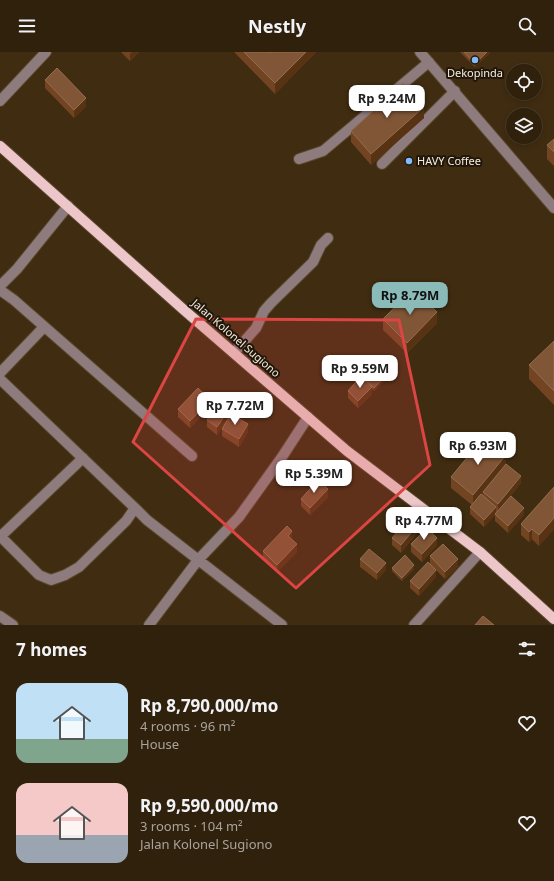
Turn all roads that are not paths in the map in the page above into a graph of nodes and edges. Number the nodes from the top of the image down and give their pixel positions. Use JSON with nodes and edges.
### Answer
{"nodes":[{"id":1,"x":46,"y":52,"type":"edge"},
{"id":2,"x":420,"y":52,"type":"edge"},
{"id":3,"x":429,"y":62,"type":"junction"},
{"id":4,"x":455,"y":91,"type":"junction"},
{"id":5,"x":0,"y":101,"type":"edge"},
{"id":6,"x":0,"y":146,"type":"edge"},
{"id":7,"x":299,"y":159,"type":"dead end"},
{"id":8,"x":382,"y":164,"type":"dead end"},
{"id":9,"x":68,"y":206,"type":"junction"},
{"id":10,"x":554,"y":208,"type":"edge"},
{"id":11,"x":328,"y":238,"type":"dead end"},
{"id":12,"x":0,"y":286,"type":"edge"},
{"id":13,"x":0,"y":290,"type":"edge"},
{"id":14,"x":44,"y":327,"type":"junction"},
{"id":15,"x":234,"y":353,"type":"junction"},
{"id":16,"x":0,"y":373,"type":"edge"},
{"id":17,"x":0,"y":379,"type":"edge"},
{"id":18,"x":308,"y":417,"type":"junction"},
{"id":19,"x":192,"y":456,"type":"dead end"},
{"id":20,"x":83,"y":458,"type":"junction"},
{"id":21,"x":135,"y":508,"type":"junction"},
{"id":22,"x":0,"y":536,"type":"edge"},
{"id":23,"x":480,"y":552,"type":"junction"},
{"id":24,"x":198,"y":560,"type":"junction"},
{"id":25,"x":0,"y":616,"type":"edge"},
{"id":26,"x":554,"y":619,"type":"edge"},
{"id":27,"x":13,"y":625,"type":"edge"},
{"id":28,"x":149,"y":625,"type":"edge"},
{"id":29,"x":282,"y":625,"type":"edge"},
{"id":30,"x":414,"y":625,"type":"edge"}],
"edges":[{"from":1,"to":5,"type":"street"},
{"from":2,"to":3,"type":"street"},
{"from":3,"to":4,"type":"street"},
{"from":3,"to":7,"type":"street"},
{"from":4,"to":8,"type":"street"},
{"from":4,"to":10,"type":"street"},
{"from":6,"to":9,"type":"main road","name":"Jalan Kolonel Sugiono"},
{"from":9,"to":12,"type":"street"},
{"from":9,"to":15,"type":"main road","name":"Jalan Kolonel Sugiono"},
{"from":11,"to":15,"type":"street"},
{"from":13,"to":14,"type":"street"},
{"from":14,"to":16,"type":"street"},
{"from":14,"to":19,"type":"street"},
{"from":15,"to":18,"type":"main road","name":"Jalan Kolonel Sugiono"},
{"from":17,"to":20,"type":"street"},
{"from":18,"to":23,"type":"main road","name":"Jalan Kolonel Sugiono"},
{"from":18,"to":24,"type":"street"},
{"from":20,"to":21,"type":"street"},
{"from":20,"to":22,"type":"street"},
{"from":21,"to":22,"type":"street"},
{"from":21,"to":24,"type":"street"},
{"from":23,"to":26,"type":"main road","name":"Jalan Kolonel Sugiono"},
{"from":23,"to":30,"type":"street"},
{"from":24,"to":28,"type":"street"},
{"from":24,"to":29,"type":"street"},
{"from":25,"to":27,"type":"street"}]}
